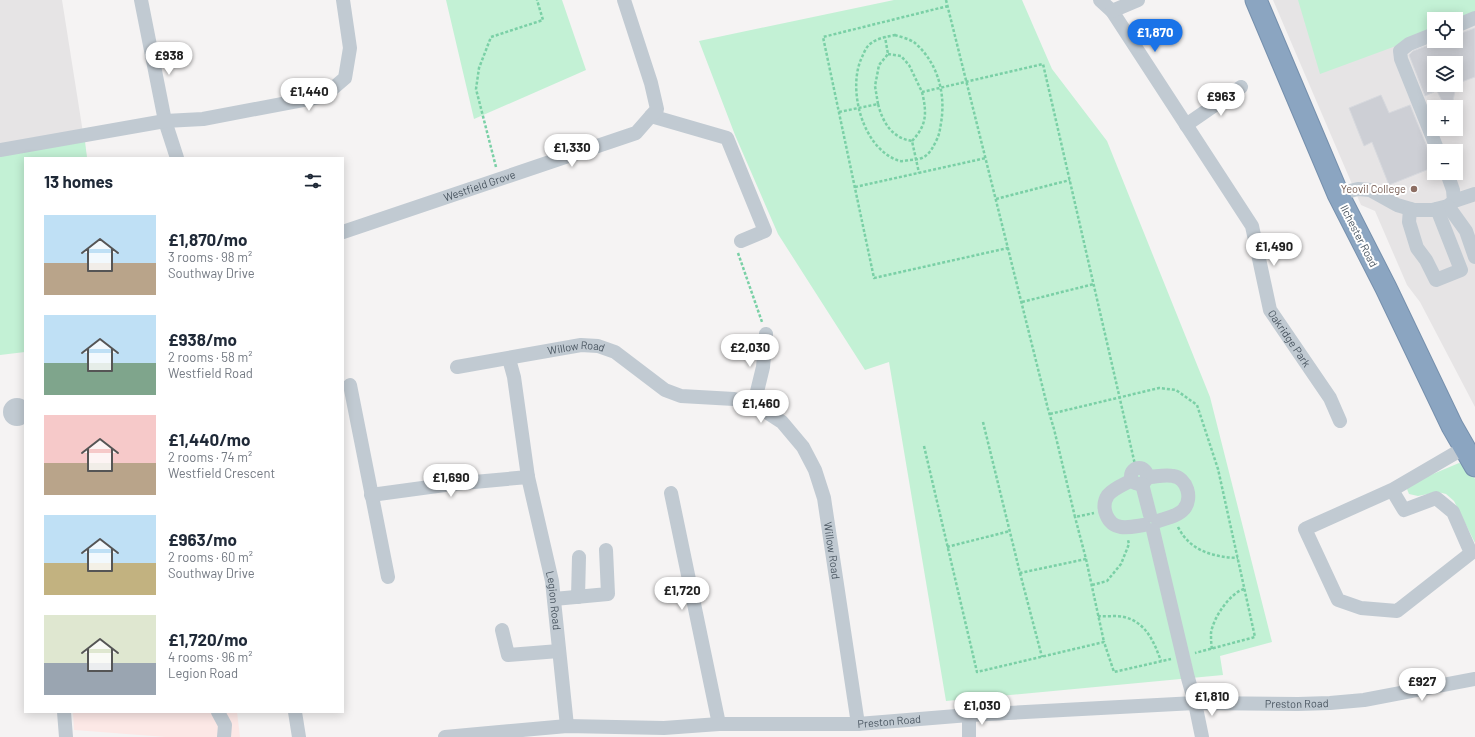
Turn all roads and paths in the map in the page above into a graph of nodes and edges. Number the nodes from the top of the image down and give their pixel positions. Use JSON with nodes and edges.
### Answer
{"nodes":[{"id":1,"x":141,"y":0,"type":"edge"},
{"id":2,"x":342,"y":0,"type":"edge"},
{"id":3,"x":536,"y":0,"type":"edge"},
{"id":4,"x":624,"y":0,"type":"edge"},
{"id":5,"x":946,"y":0,"type":"edge"},
{"id":6,"x":1100,"y":0,"type":"edge"},
{"id":7,"x":1138,"y":0,"type":"edge"},
{"id":8,"x":1256,"y":0,"type":"edge"},
{"id":9,"x":948,"y":6,"type":"junction"},
{"id":10,"x":1112,"y":11,"type":"junction"},
{"id":11,"x":1475,"y":18,"type":"edge"},
{"id":12,"x":1463,"y":23,"type":"edge"},
{"id":13,"x":885,"y":37,"type":"junction"},
{"id":14,"x":1427,"y":37,"type":"edge"},
{"id":15,"x":888,"y":54,"type":"junction"},
{"id":16,"x":967,"y":82,"type":"junction"},
{"id":17,"x":1240,"y":87,"type":"dead end"},
{"id":18,"x":941,"y":88,"type":"junction"},
{"id":19,"x":922,"y":92,"type":"junction"},
{"id":20,"x":878,"y":104,"type":"junction"},
{"id":21,"x":859,"y":108,"type":"junction"},
{"id":22,"x":839,"y":112,"type":"junction"},
{"id":23,"x":651,"y":116,"type":"junction"},
{"id":24,"x":165,"y":121,"type":"junction"},
{"id":25,"x":1186,"y":125,"type":"junction"},
{"id":26,"x":912,"y":142,"type":"junction"},
{"id":27,"x":1435,"y":144,"type":"edge"},
{"id":28,"x":0,"y":150,"type":"edge"},
{"id":29,"x":177,"y":157,"type":"edge"},
{"id":30,"x":986,"y":158,"type":"junction"},
{"id":31,"x":916,"y":160,"type":"junction"},
{"id":32,"x":919,"y":173,"type":"junction"},
{"id":33,"x":499,"y":179,"type":"junction"},
{"id":34,"x":1070,"y":180,"type":"junction"},
{"id":35,"x":1450,"y":180,"type":"edge"},
{"id":36,"x":854,"y":187,"type":"junction"},
{"id":37,"x":1338,"y":194,"type":"junction"},
{"id":38,"x":1475,"y":194,"type":"edge"},
{"id":39,"x":996,"y":199,"type":"junction"},
{"id":40,"x":1446,"y":205,"type":"junction"},
{"id":41,"x":1410,"y":209,"type":"junction"},
{"id":42,"x":344,"y":232,"type":"edge"},
{"id":43,"x":741,"y":241,"type":"joint"},
{"id":44,"x":1008,"y":248,"type":"junction"},
{"id":45,"x":1475,"y":257,"type":"edge"},
{"id":46,"x":1094,"y":284,"type":"junction"},
{"id":47,"x":1022,"y":302,"type":"junction"},
{"id":48,"x":766,"y":334,"type":"joint"},
{"id":49,"x":509,"y":359,"type":"junction"},
{"id":50,"x":457,"y":367,"type":"dead end"},
{"id":51,"x":350,"y":385,"type":"dead end"},
{"id":52,"x":754,"y":404,"type":"junction"},
{"id":53,"x":1340,"y":421,"type":"dead end"},
{"id":54,"x":983,"y":422,"type":"dead end"},
{"id":55,"x":924,"y":446,"type":"dead end"},
{"id":56,"x":1464,"y":448,"type":"junction"},
{"id":57,"x":1475,"y":466,"type":"edge"},
{"id":58,"x":528,"y":477,"type":"junction"},
{"id":59,"x":1139,"y":477,"type":"junction"},
{"id":60,"x":1392,"y":490,"type":"junction"},
{"id":61,"x":670,"y":493,"type":"dead end"},
{"id":62,"x":372,"y":495,"type":"junction"},
{"id":63,"x":1105,"y":510,"type":"junction"},
{"id":64,"x":1173,"y":516,"type":"junction"},
{"id":65,"x":1075,"y":517,"type":"junction"},
{"id":66,"x":1151,"y":523,"type":"junction"},
{"id":67,"x":1127,"y":527,"type":"junction"},
{"id":68,"x":1010,"y":531,"type":"junction"},
{"id":69,"x":947,"y":547,"type":"junction"},
{"id":70,"x":606,"y":550,"type":"dead end"},
{"id":71,"x":580,"y":557,"type":"dead end"},
{"id":72,"x":1238,"y":558,"type":"dead end"},
{"id":73,"x":1086,"y":559,"type":"junction"},
{"id":74,"x":1020,"y":573,"type":"junction"},
{"id":75,"x":388,"y":577,"type":"dead end"},
{"id":76,"x":1092,"y":586,"type":"junction"},
{"id":77,"x":1244,"y":589,"type":"dead end"},
{"id":78,"x":578,"y":597,"type":"junction"},
{"id":79,"x":554,"y":599,"type":"junction"},
{"id":80,"x":1098,"y":616,"type":"junction"},
{"id":81,"x":502,"y":630,"type":"dead end"},
{"id":82,"x":1104,"y":642,"type":"junction"},
{"id":83,"x":1212,"y":648,"type":"dead end"},
{"id":84,"x":559,"y":651,"type":"junction"},
{"id":85,"x":1183,"y":656,"type":"junction"},
{"id":86,"x":1042,"y":657,"type":"junction"},
{"id":87,"x":1161,"y":661,"type":"junction"},
{"id":88,"x":1475,"y":679,"type":"edge"},
{"id":89,"x":1195,"y":703,"type":"junction"},
{"id":90,"x":64,"y":713,"type":"edge"},
{"id":91,"x":218,"y":713,"type":"edge"},
{"id":92,"x":295,"y":713,"type":"edge"},
{"id":93,"x":969,"y":715,"type":"junction"},
{"id":94,"x":719,"y":724,"type":"junction"},
{"id":95,"x":858,"y":724,"type":"junction"},
{"id":96,"x":567,"y":726,"type":"junction"},
{"id":97,"x":664,"y":732,"type":"edge"},
{"id":98,"x":66,"y":737,"type":"edge"},
{"id":99,"x":224,"y":737,"type":"edge"},
{"id":100,"x":299,"y":737,"type":"edge"},
{"id":101,"x":445,"y":737,"type":"edge"},
{"id":102,"x":969,"y":737,"type":"edge"},
{"id":103,"x":1202,"y":737,"type":"edge"}],
"edges":[{"from":1,"to":24,"type":"street"},
{"from":2,"to":24,"type":"street"},
{"from":3,"to":33,"type":"path"},
{"from":4,"to":23,"type":"street","name":"Westfield Grove"},
{"from":5,"to":9,"type":"path"},
{"from":6,"to":10,"type":"street","name":"Oakridge Park"},
{"from":7,"to":10,"type":"street"},
{"from":8,"to":37,"type":"highway","name":"Ilchester Road"},
{"from":9,"to":16,"type":"path"},
{"from":9,"to":22,"type":"path"},
{"from":10,"to":25,"type":"street","name":"Oakridge Park"},
{"from":11,"to":12,"type":"street"},
{"from":13,"to":15,"type":"path"},
{"from":13,"to":18,"type":"path"},
{"from":13,"to":21,"type":"path"},
{"from":14,"to":27,"type":"street"},
{"from":15,"to":19,"type":"path"},
{"from":15,"to":20,"type":"path"},
{"from":16,"to":18,"type":"path"},
{"from":16,"to":30,"type":"path"},
{"from":16,"to":34,"type":"path"},
{"from":17,"to":25,"type":"street"},
{"from":18,"to":19,"type":"path"},
{"from":18,"to":31,"type":"path"},
{"from":19,"to":26,"type":"path"},
{"from":20,"to":21,"type":"path"},
{"from":20,"to":26,"type":"path"},
{"from":21,"to":22,"type":"path"},
{"from":21,"to":31,"type":"path"},
{"from":22,"to":36,"type":"path"},
{"from":23,"to":33,"type":"street","name":"Westfield Grove"},
{"from":23,"to":43,"type":"street"},
{"from":24,"to":28,"type":"street"},
{"from":24,"to":29,"type":"street"},
{"from":25,"to":53,"type":"street","name":"Oakridge Park"},
{"from":26,"to":31,"type":"path"},
{"from":30,"to":32,"type":"path"},
{"from":30,"to":39,"type":"path"},
{"from":31,"to":32,"type":"path"},
{"from":32,"to":36,"type":"path"},
{"from":33,"to":42,"type":"street","name":"Westfield Grove"},
{"from":34,"to":39,"type":"path"},
{"from":34,"to":46,"type":"path"},
{"from":35,"to":40,"type":"street"},
{"from":36,"to":44,"type":"path"},
{"from":37,"to":41,"type":"street"},
{"from":37,"to":56,"type":"highway","name":"Ilchester Road"},
{"from":38,"to":40,"type":"street"},
{"from":39,"to":44,"type":"path"},
{"from":40,"to":41,"type":"street"},
{"from":40,"to":41,"type":"street"},
{"from":40,"to":45,"type":"street"},
{"from":43,"to":48,"type":"path"},
{"from":44,"to":47,"type":"path"},
{"from":46,"to":47,"type":"path"},
{"from":46,"to":59,"type":"path"},
{"from":47,"to":65,"type":"path"},
{"from":48,"to":52,"type":"street"},
{"from":49,"to":50,"type":"street","name":"Willow Road"},
{"from":49,"to":52,"type":"street","name":"Willow Road"},
{"from":49,"to":58,"type":"street","name":"Legion Road"},
{"from":51,"to":62,"type":"street"},
{"from":52,"to":95,"type":"street","name":"Willow Road"},
{"from":54,"to":68,"type":"path"},
{"from":55,"to":69,"type":"path"},
{"from":56,"to":57,"type":"highway","name":"Ilchester Road"},
{"from":56,"to":60,"type":"street"},
{"from":58,"to":62,"type":"street"},
{"from":58,"to":79,"type":"street","name":"Legion Road"},
{"from":59,"to":63,"type":"street"},
{"from":59,"to":64,"type":"street"},
{"from":59,"to":66,"type":"street"},
{"from":60,"to":60,"type":"street"},
{"from":61,"to":94,"type":"street"},
{"from":62,"to":75,"type":"street"},
{"from":63,"to":65,"type":"path"},
{"from":63,"to":67,"type":"street"},
{"from":64,"to":66,"type":"street"},
{"from":64,"to":72,"type":"path"},
{"from":65,"to":73,"type":"path"},
{"from":66,"to":67,"type":"street"},
{"from":66,"to":85,"type":"street"},
{"from":67,"to":76,"type":"path"},
{"from":68,"to":69,"type":"path"},
{"from":68,"to":74,"type":"path"},
{"from":69,"to":86,"type":"path"},
{"from":70,"to":78,"type":"street"},
{"from":71,"to":78,"type":"street"},
{"from":73,"to":74,"type":"path"},
{"from":73,"to":76,"type":"path"},
{"from":74,"to":86,"type":"path"},
{"from":76,"to":80,"type":"path"},
{"from":77,"to":83,"type":"path"},
{"from":78,"to":79,"type":"street"},
{"from":79,"to":84,"type":"street","name":"Legion Road"},
{"from":80,"to":82,"type":"path"},
{"from":80,"to":87,"type":"path"},
{"from":81,"to":84,"type":"street"},
{"from":82,"to":86,"type":"path"},
{"from":82,"to":87,"type":"path"},
{"from":84,"to":96,"type":"street","name":"Legion Road"},
{"from":85,"to":87,"type":"path"},
{"from":85,"to":89,"type":"street"},
{"from":88,"to":89,"type":"street","name":"Preston Road"},
{"from":89,"to":93,"type":"street","name":"Preston Road"},
{"from":89,"to":103,"type":"street"},
{"from":90,"to":98,"type":"street"},
{"from":91,"to":99,"type":"street"},
{"from":92,"to":100,"type":"street"},
{"from":93,"to":95,"type":"street","name":"Preston Road"},
{"from":93,"to":102,"type":"street"},
{"from":94,"to":95,"type":"street","name":"Preston Road"},
{"from":94,"to":97,"type":"street","name":"Preston Road"},
{"from":96,"to":97,"type":"street","name":"Preston Road"},
{"from":96,"to":101,"type":"street","name":"Preston Road"}]}
